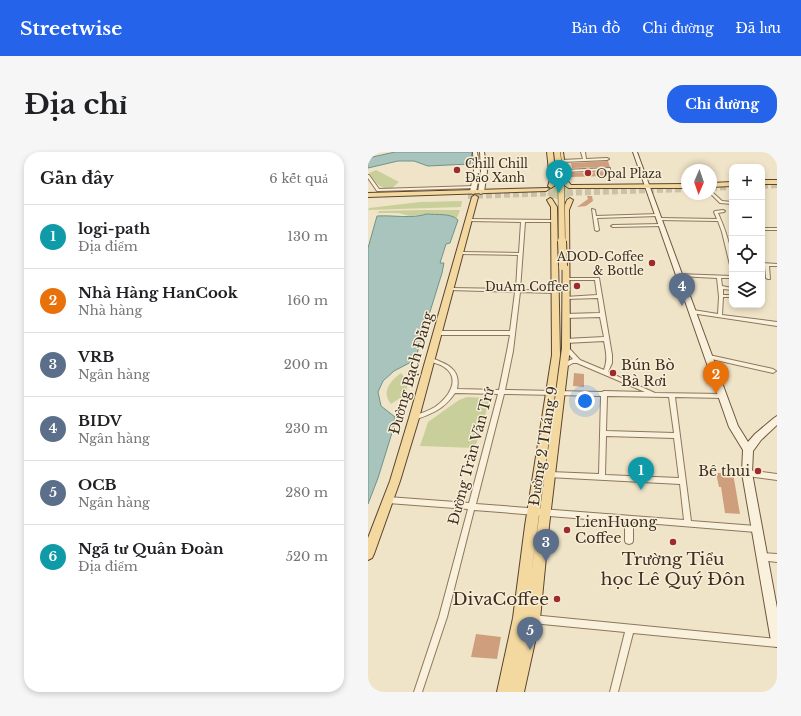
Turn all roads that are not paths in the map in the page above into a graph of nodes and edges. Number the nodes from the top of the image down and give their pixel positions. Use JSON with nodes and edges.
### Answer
{"nodes":[{"id":1,"x":475,"y":152,"type":"edge"},
{"id":2,"x":482,"y":152,"type":"edge"},
{"id":3,"x":550,"y":152,"type":"edge"},
{"id":4,"x":554,"y":152,"type":"edge"},
{"id":5,"x":557,"y":152,"type":"edge"},
{"id":6,"x":560,"y":152,"type":"edge"},
{"id":7,"x":583,"y":152,"type":"edge"},
{"id":8,"x":635,"y":152,"type":"edge"},
{"id":9,"x":607,"y":159,"type":"dead end"},
{"id":10,"x":585,"y":160,"type":"junction"},
{"id":11,"x":562,"y":161,"type":"junction"},
{"id":12,"x":477,"y":168,"type":"junction"},
{"id":13,"x":484,"y":168,"type":"junction"},
{"id":14,"x":609,"y":169,"type":"dead end"},
{"id":15,"x":564,"y":171,"type":"junction"},
{"id":16,"x":368,"y":176,"type":"edge"},
{"id":17,"x":765,"y":182,"type":"edge"},
{"id":18,"x":777,"y":182,"type":"edge"},
{"id":19,"x":729,"y":185,"type":"edge"},
{"id":20,"x":681,"y":186,"type":"edge"},
{"id":21,"x":717,"y":186,"type":"edge"},
{"id":22,"x":570,"y":187,"type":"junction"},
{"id":23,"x":722,"y":187,"type":"junction"},
{"id":24,"x":765,"y":187,"type":"edge"},
{"id":25,"x":777,"y":187,"type":"edge"},
{"id":26,"x":549,"y":188,"type":"junction"},
{"id":27,"x":717,"y":188,"type":"edge"},
{"id":28,"x":729,"y":188,"type":"edge"},
{"id":29,"x":649,"y":189,"type":"junction"},
{"id":30,"x":609,"y":190,"type":"junction"},
{"id":31,"x":681,"y":190,"type":"edge"},
{"id":32,"x":473,"y":193,"type":"junction"},
{"id":33,"x":511,"y":194,"type":"junction"},
{"id":34,"x":368,"y":195,"type":"edge"},
{"id":35,"x":540,"y":196,"type":"dead end"},
{"id":36,"x":575,"y":196,"type":"junction"},
{"id":37,"x":717,"y":197,"type":"edge"},
{"id":38,"x":368,"y":199,"type":"edge"},
{"id":39,"x":550,"y":200,"type":"junction"},
{"id":40,"x":729,"y":203,"type":"edge"},
{"id":41,"x":593,"y":210,"type":"dead end"},
{"id":42,"x":724,"y":211,"type":"dead end"},
{"id":43,"x":595,"y":217,"type":"junction"},
{"id":44,"x":469,"y":220,"type":"junction"},
{"id":45,"x":660,"y":220,"type":"junction"},
{"id":46,"x":720,"y":220,"type":"junction"},
{"id":47,"x":523,"y":221,"type":"junction"},
{"id":48,"x":554,"y":222,"type":"junction"},
{"id":49,"x":613,"y":226,"type":"dead end"},
{"id":50,"x":765,"y":229,"type":"edge"},
{"id":51,"x":777,"y":229,"type":"edge"},
{"id":52,"x":597,"y":230,"type":"dead end"},
{"id":53,"x":724,"y":232,"type":"junction"},
{"id":54,"x":729,"y":232,"type":"edge"},
{"id":55,"x":729,"y":251,"type":"edge"},
{"id":56,"x":460,"y":253,"type":"junction"},
{"id":57,"x":520,"y":254,"type":"junction"},
{"id":58,"x":765,"y":265,"type":"edge"},
{"id":59,"x":777,"y":265,"type":"edge"},
{"id":60,"x":561,"y":266,"type":"junction"},
{"id":61,"x":765,"y":268,"type":"edge"},
{"id":62,"x":679,"y":275,"type":"junction"},
{"id":63,"x":719,"y":276,"type":"junction"},
{"id":64,"x":729,"y":277,"type":"edge"},
{"id":65,"x":768,"y":278,"type":"dead end"},
{"id":66,"x":561,"y":279,"type":"junction"},
{"id":67,"x":720,"y":288,"type":"junction"},
{"id":68,"x":450,"y":289,"type":"junction"},
{"id":69,"x":729,"y":289,"type":"edge"},
{"id":70,"x":518,"y":291,"type":"junction"},
{"id":71,"x":556,"y":292,"type":"junction"},
{"id":72,"x":599,"y":296,"type":"junction"},
{"id":73,"x":721,"y":296,"type":"junction"},
{"id":74,"x":729,"y":296,"type":"edge"},
{"id":75,"x":565,"y":298,"type":"junction"},
{"id":76,"x":693,"y":312,"type":"junction"},
{"id":77,"x":603,"y":315,"type":"junction"},
{"id":78,"x":720,"y":315,"type":"junction"},
{"id":79,"x":565,"y":316,"type":"junction"},
{"id":80,"x":777,"y":324,"type":"edge"},
{"id":81,"x":438,"y":333,"type":"junction"},
{"id":82,"x":512,"y":333,"type":"junction"},
{"id":83,"x":606,"y":339,"type":"junction"},
{"id":84,"x":566,"y":344,"type":"junction"},
{"id":85,"x":709,"y":357,"type":"junction"},
{"id":86,"x":431,"y":360,"type":"junction"},
{"id":87,"x":578,"y":361,"type":"junction"},
{"id":88,"x":564,"y":366,"type":"junction"},
{"id":89,"x":773,"y":371,"type":"dead end"},
{"id":90,"x":605,"y":373,"type":"junction"},
{"id":91,"x":454,"y":391,"type":"junction"},
{"id":92,"x":502,"y":391,"type":"junction"},
{"id":93,"x":556,"y":392,"type":"junction"},
{"id":94,"x":604,"y":393,"type":"junction"},
{"id":95,"x":656,"y":394,"type":"junction"},
{"id":96,"x":672,"y":395,"type":"junction"},
{"id":97,"x":723,"y":396,"type":"junction"},
{"id":98,"x":414,"y":418,"type":"junction"},
{"id":99,"x":777,"y":420,"type":"edge"},
{"id":100,"x":603,"y":433,"type":"junction"},
{"id":101,"x":677,"y":436,"type":"junction"},
{"id":102,"x":748,"y":450,"type":"junction"},
{"id":103,"x":747,"y":473,"type":"junction"},
{"id":104,"x":550,"y":475,"type":"junction"},
{"id":105,"x":602,"y":477,"type":"junction"},
{"id":106,"x":777,"y":477,"type":"edge"},
{"id":107,"x":683,"y":481,"type":"junction"},
{"id":108,"x":388,"y":500,"type":"junction"},
{"id":109,"x":471,"y":507,"type":"junction"},
{"id":110,"x":539,"y":512,"type":"junction"},
{"id":111,"x":629,"y":519,"type":"junction"},
{"id":112,"x":688,"y":524,"type":"junction"},
{"id":113,"x":756,"y":529,"type":"junction"},
{"id":114,"x":629,"y":541,"type":"dead end"},
{"id":115,"x":368,"y":554,"type":"edge"},
{"id":116,"x":762,"y":557,"type":"junction"},
{"id":117,"x":777,"y":558,"type":"edge"},
{"id":118,"x":526,"y":619,"type":"junction"},
{"id":119,"x":630,"y":629,"type":"junction"},
{"id":120,"x":777,"y":642,"type":"edge"},
{"id":121,"x":418,"y":692,"type":"edge"},
{"id":122,"x":504,"y":692,"type":"edge"},
{"id":123,"x":517,"y":692,"type":"edge"},
{"id":124,"x":614,"y":692,"type":"edge"}],
"edges":[{"from":1,"to":12,"type":"main road","name":"Đường Bạch Đằng"},
{"from":2,"to":13,"type":"main road","name":"Đường Bạch Đằng"},
{"from":3,"to":26,"type":"main road"},
{"from":4,"to":60,"type":"main road"},
{"from":5,"to":60,"type":"main road","bridge":true},
{"from":6,"to":11,"type":"main road"},
{"from":7,"to":10,"type":"street"},
{"from":8,"to":29,"type":"main road"},
{"from":9,"to":10,"type":"street"},
{"from":10,"to":11,"type":"street"},
{"from":11,"to":15,"type":"main road"},
{"from":12,"to":13,"type":"main road"},
{"from":12,"to":32,"type":"main road","name":"Đường Bạch Đằng"},
{"from":13,"to":32,"type":"main road","name":"Đường Bạch Đằng"},
{"from":14,"to":15,"type":"street"},
{"from":15,"to":22,"type":"main road"},
{"from":16,"to":32,"type":"street"},
{"from":17,"to":18,"type":"main road"},
{"from":19,"to":23,"type":"main road"},
{"from":20,"to":29,"type":"main road"},
{"from":21,"to":23,"type":"main road"},
{"from":22,"to":26,"type":"main road"},
{"from":22,"to":30,"type":"main road"},
{"from":22,"to":36,"type":"main road"},
{"from":23,"to":27,"type":"main road"},
{"from":23,"to":28,"type":"main road"},
{"from":24,"to":25,"type":"main road"},
{"from":26,"to":33,"type":"main road"},
{"from":26,"to":39,"type":"main road","name":"Đường 2 Tháng 9"},
{"from":29,"to":30,"type":"main road"},
{"from":29,"to":31,"type":"main road"},
{"from":29,"to":45,"type":"main road"},
{"from":30,"to":36,"type":"main road"},
{"from":32,"to":33,"type":"main road"},
{"from":32,"to":34,"type":"main road"},
{"from":32,"to":38,"type":"main road"},
{"from":32,"to":44,"type":"main road","name":"Đường Bạch Đằng"},
{"from":33,"to":35,"type":"main road"},
{"from":36,"to":39,"type":"main road"},
{"from":36,"to":66,"type":"main road","name":"Đường 2 Tháng 9"},
{"from":37,"to":40,"type":"street"},
{"from":39,"to":48,"type":"main road","name":"Đường 2 Tháng 9"},
{"from":41,"to":43,"type":"street"},
{"from":42,"to":46,"type":"street"},
{"from":43,"to":45,"type":"street"},
{"from":43,"to":52,"type":"street"},
{"from":44,"to":47,"type":"street"},
{"from":44,"to":56,"type":"main road","name":"Đường Bạch Đằng"},
{"from":45,"to":46,"type":"street"},
{"from":45,"to":49,"type":"street"},
{"from":45,"to":62,"type":"main road"},
{"from":46,"to":53,"type":"street"},
{"from":47,"to":48,"type":"street"},
{"from":47,"to":57,"type":"street","name":"Đường Trần Văn Trứ"},
{"from":48,"to":66,"type":"main road","name":"Đường 2 Tháng 9"},
{"from":50,"to":51,"type":"street"},
{"from":53,"to":54,"type":"street"},
{"from":53,"to":55,"type":"street"},
{"from":56,"to":57,"type":"street"},
{"from":56,"to":68,"type":"main road","name":"Đường Bạch Đằng"},
{"from":57,"to":70,"type":"street","name":"Đường Trần Văn Trứ"},
{"from":58,"to":59,"type":"street"},
{"from":60,"to":66,"type":"main road"},
{"from":61,"to":65,"type":"street"},
{"from":62,"to":63,"type":"street"},
{"from":62,"to":76,"type":"main road"},
{"from":63,"to":64,"type":"street"},
{"from":63,"to":67,"type":"street"},
{"from":66,"to":71,"type":"main road","name":"Đường 2 Tháng 9"},
{"from":66,"to":72,"type":"street"},
{"from":66,"to":75,"type":"main road","name":"Đường 2 Tháng 9"},
{"from":67,"to":69,"type":"street"},
{"from":67,"to":73,"type":"street"},
{"from":68,"to":70,"type":"street"},
{"from":68,"to":81,"type":"main road","name":"Đường Bạch Đằng"},
{"from":70,"to":71,"type":"street"},
{"from":70,"to":82,"type":"street","name":"Đường Trần Văn Trứ"},
{"from":71,"to":93,"type":"main road","name":"Đường 2 Tháng 9"},
{"from":72,"to":75,"type":"street"},
{"from":72,"to":77,"type":"street"},
{"from":73,"to":74,"type":"street"},
{"from":73,"to":78,"type":"street"},
{"from":75,"to":79,"type":"main road","name":"Đường 2 Tháng 9"},
{"from":76,"to":78,"type":"street"},
{"from":76,"to":85,"type":"main road"},
{"from":77,"to":79,"type":"street"},
{"from":77,"to":83,"type":"street"},
{"from":78,"to":80,"type":"street"},
{"from":79,"to":84,"type":"main road","name":"Đường 2 Tháng 9"},
{"from":81,"to":82,"type":"street"},
{"from":81,"to":86,"type":"main road","name":"Đường Bạch Đằng"},
{"from":82,"to":92,"type":"street","name":"Đường Trần Văn Trứ"},
{"from":83,"to":84,"type":"street"},
{"from":83,"to":90,"type":"street"},
{"from":84,"to":87,"type":"street"},
{"from":84,"to":88,"type":"main road","name":"Đường 2 Tháng 9"},
{"from":85,"to":89,"type":"street"},
{"from":85,"to":97,"type":"main road"},
{"from":86,"to":91,"type":"street"},
{"from":86,"to":98,"type":"main road","name":"Đường Bạch Đằng"},
{"from":87,"to":88,"type":"street"},
{"from":87,"to":90,"type":"street"},
{"from":88,"to":93,"type":"main road","name":"Đường 2 Tháng 9"},
{"from":90,"to":95,"type":"street"},
{"from":91,"to":92,"type":"street"},
{"from":91,"to":98,"type":"street"},
{"from":92,"to":93,"type":"street"},
{"from":92,"to":109,"type":"street","name":"Đường Trần Văn Trứ"},
{"from":93,"to":94,"type":"street"},
{"from":93,"to":104,"type":"main road","name":"Đường 2 Tháng 9"},
{"from":93,"to":110,"type":"main road","name":"Đường 2 Tháng 9"},
{"from":94,"to":95,"type":"street"},
{"from":94,"to":100,"type":"street"},
{"from":95,"to":96,"type":"street"},
{"from":96,"to":97,"type":"street"},
{"from":96,"to":101,"type":"street"},
{"from":97,"to":102,"type":"main road"},
{"from":98,"to":108,"type":"main road","name":"Đường Bạch Đằng"},
{"from":99,"to":102,"type":"main road"},
{"from":100,"to":101,"type":"street"},
{"from":100,"to":105,"type":"street"},
{"from":101,"to":107,"type":"street"},
{"from":102,"to":103,"type":"main road"},
{"from":103,"to":106,"type":"street"},
{"from":103,"to":113,"type":"main road"},
{"from":104,"to":105,"type":"street"},
{"from":104,"to":110,"type":"main road","name":"Đường 2 Tháng 9"},
{"from":105,"to":107,"type":"street"},
{"from":107,"to":112,"type":"street"},
{"from":108,"to":109,"type":"street"},
{"from":108,"to":115,"type":"main road","name":"Đường Bạch Đằng"},
{"from":109,"to":110,"type":"street"},
{"from":109,"to":121,"type":"street","name":"Đường Trần Văn Trứ"},
{"from":110,"to":111,"type":"street"},
{"from":110,"to":118,"type":"main road","name":"Đường 2 Tháng 9"},
{"from":111,"to":112,"type":"street"},
{"from":111,"to":114,"type":"street"},
{"from":112,"to":113,"type":"street"},
{"from":113,"to":116,"type":"main road"},
{"from":116,"to":117,"type":"street"},
{"from":116,"to":120,"type":"main road"},
{"from":118,"to":119,"type":"street"},
{"from":118,"to":122,"type":"main road","name":"Đường 2 Tháng 9"},
{"from":118,"to":123,"type":"main road","name":"Đường 2 Tháng 9"},
{"from":119,"to":120,"type":"street"},
{"from":119,"to":124,"type":"street"}]}
